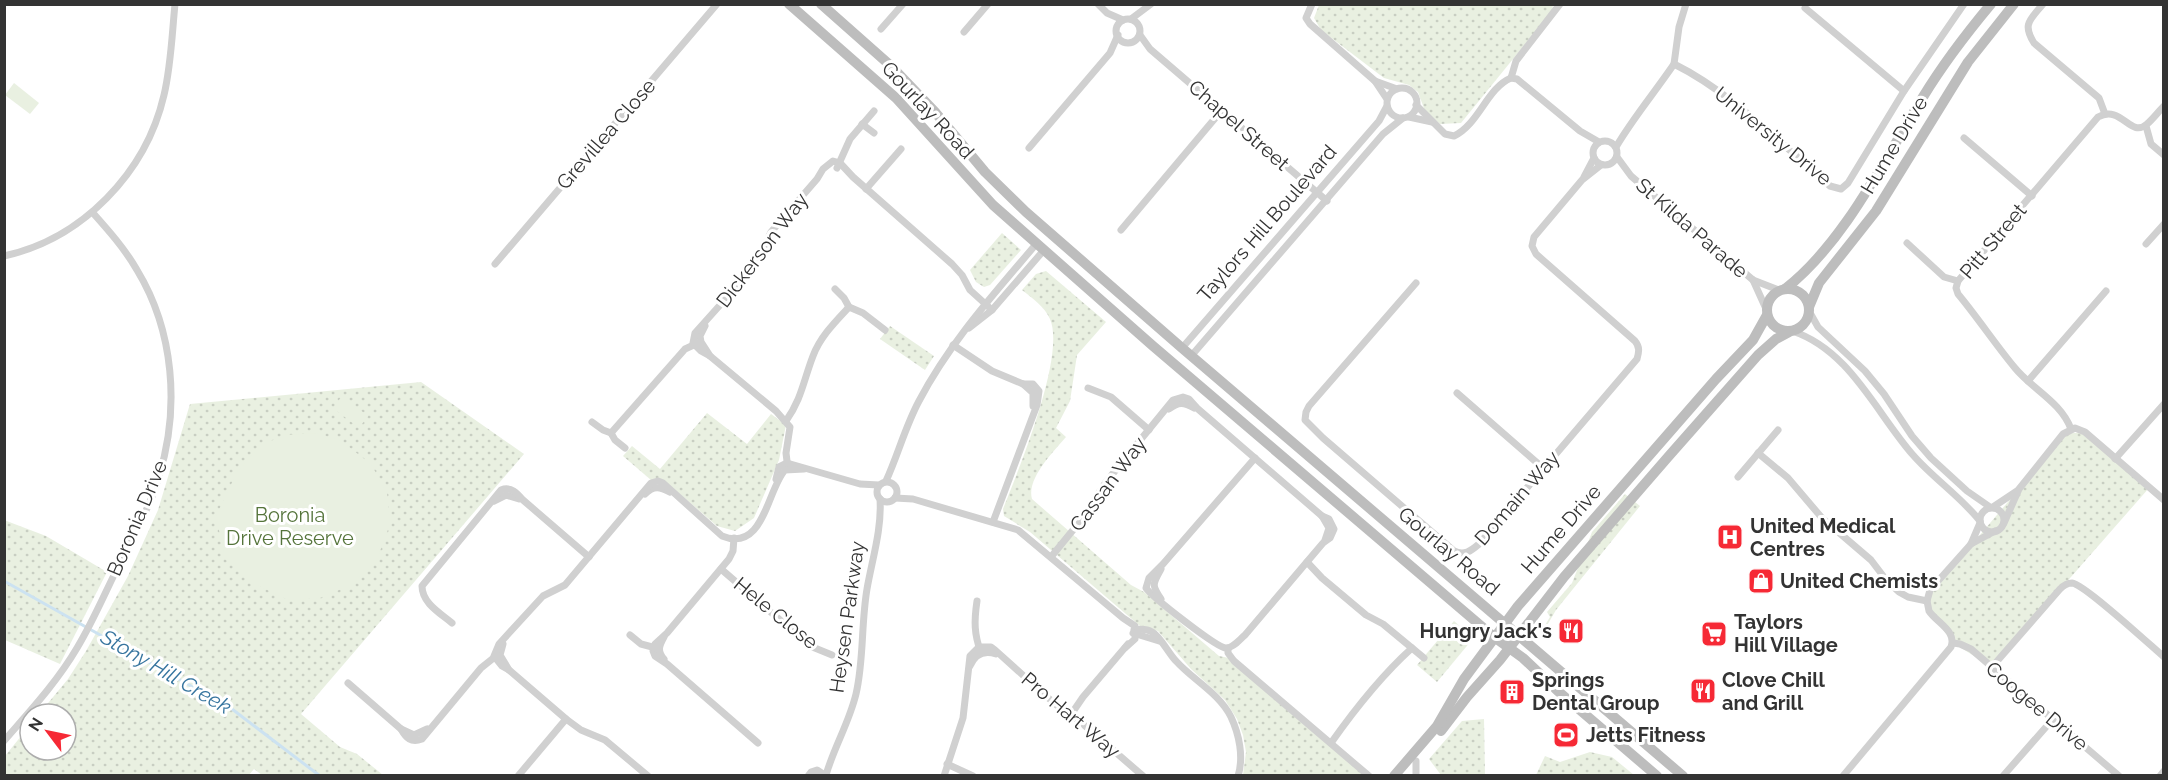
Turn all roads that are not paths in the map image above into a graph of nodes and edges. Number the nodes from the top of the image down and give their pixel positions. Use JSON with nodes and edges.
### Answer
{"nodes":[{"id":1,"x":175,"y":4,"type":"edge"},
{"id":2,"x":717,"y":4,"type":"edge"},
{"id":3,"x":789,"y":4,"type":"edge"},
{"id":4,"x":821,"y":4,"type":"edge"},
{"id":5,"x":903,"y":4,"type":"edge"},
{"id":6,"x":988,"y":4,"type":"edge"},
{"id":7,"x":1098,"y":4,"type":"edge"},
{"id":8,"x":1312,"y":4,"type":"edge"},
{"id":9,"x":1560,"y":4,"type":"edge"},
{"id":10,"x":1686,"y":4,"type":"edge"},
{"id":11,"x":1964,"y":4,"type":"edge"},
{"id":12,"x":1991,"y":4,"type":"edge"},
{"id":13,"x":2014,"y":4,"type":"edge"},
{"id":14,"x":2043,"y":4,"type":"edge"},
{"id":15,"x":1150,"y":6,"type":"edge"},
{"id":16,"x":1805,"y":8,"type":"dead end"},
{"id":17,"x":1107,"y":13,"type":"junction"},
{"id":18,"x":1127,"y":20,"type":"junction"},
{"id":19,"x":881,"y":29,"type":"dead end"},
{"id":20,"x":1140,"y":31,"type":"junction"},
{"id":21,"x":964,"y":32,"type":"dead end"},
{"id":22,"x":1117,"y":32,"type":"junction"},
{"id":23,"x":1129,"y":42,"type":"junction"},
{"id":24,"x":1150,"y":49,"type":"junction"},
{"id":25,"x":1110,"y":52,"type":"junction"},
{"id":26,"x":1674,"y":64,"type":"junction"},
{"id":27,"x":1511,"y":78,"type":"junction"},
{"id":28,"x":1375,"y":81,"type":"junction"},
{"id":29,"x":1397,"y":89,"type":"junction"},
{"id":30,"x":1904,"y":91,"type":"junction"},
{"id":31,"x":1387,"y":102,"type":"junction"},
{"id":32,"x":1416,"y":105,"type":"junction"},
{"id":33,"x":2163,"y":106,"type":"edge"},
{"id":34,"x":1222,"y":110,"type":"junction"},
{"id":35,"x":873,"y":111,"type":"dead end"},
{"id":36,"x":2105,"y":114,"type":"junction"},
{"id":37,"x":1406,"y":117,"type":"junction"},
{"id":38,"x":1432,"y":122,"type":"junction"},
{"id":39,"x":862,"y":124,"type":"junction"},
{"id":40,"x":2146,"y":126,"type":"junction"},
{"id":41,"x":1627,"y":128,"type":"junction"},
{"id":42,"x":1580,"y":132,"type":"junction"},
{"id":43,"x":874,"y":133,"type":"dead end"},
{"id":44,"x":1964,"y":138,"type":"dead end"},
{"id":45,"x":1608,"y":141,"type":"junction"},
{"id":46,"x":1599,"y":142,"type":"junction"},
{"id":47,"x":1616,"y":147,"type":"junction"},
{"id":48,"x":1029,"y":148,"type":"dead end"},
{"id":49,"x":1593,"y":149,"type":"junction"},
{"id":50,"x":901,"y":150,"type":"dead end"},
{"id":51,"x":2163,"y":154,"type":"edge"},
{"id":52,"x":1617,"y":157,"type":"junction"},
{"id":53,"x":1594,"y":159,"type":"junction"},
{"id":54,"x":1611,"y":164,"type":"junction"},
{"id":55,"x":838,"y":165,"type":"junction"},
{"id":56,"x":1601,"y":165,"type":"junction"},
{"id":57,"x":1631,"y":176,"type":"junction"},
{"id":58,"x":1582,"y":180,"type":"junction"},
{"id":59,"x":866,"y":189,"type":"junction"},
{"id":60,"x":1318,"y":193,"type":"junction"},
{"id":61,"x":2032,"y":196,"type":"junction"},
{"id":62,"x":1327,"y":201,"type":"junction"},
{"id":63,"x":93,"y":213,"type":"junction"},
{"id":64,"x":2163,"y":224,"type":"edge"},
{"id":65,"x":1121,"y":230,"type":"dead end"},
{"id":66,"x":1053,"y":234,"type":"junction"},
{"id":67,"x":1907,"y":243,"type":"dead end"},
{"id":68,"x":2146,"y":244,"type":"dead end"},
{"id":69,"x":1041,"y":247,"type":"junction"},
{"id":70,"x":4,"y":256,"type":"edge"},
{"id":71,"x":495,"y":264,"type":"dead end"},
{"id":72,"x":1753,"y":280,"type":"junction"},
{"id":73,"x":1958,"y":281,"type":"junction"},
{"id":74,"x":1416,"y":283,"type":"dead end"},
{"id":75,"x":835,"y":289,"type":"dead end"},
{"id":76,"x":1783,"y":290,"type":"junction"},
{"id":77,"x":2106,"y":291,"type":"dead end"},
{"id":78,"x":985,"y":304,"type":"junction"},
{"id":79,"x":849,"y":308,"type":"junction"},
{"id":80,"x":1809,"y":309,"type":"junction"},
{"id":81,"x":992,"y":310,"type":"junction"},
{"id":82,"x":1767,"y":313,"type":"junction"},
{"id":83,"x":885,"y":330,"type":"dead end"},
{"id":84,"x":964,"y":331,"type":"junction"},
{"id":85,"x":1790,"y":331,"type":"junction"},
{"id":86,"x":697,"y":343,"type":"junction"},
{"id":87,"x":953,"y":345,"type":"junction"},
{"id":88,"x":1182,"y":348,"type":"junction"},
{"id":89,"x":1192,"y":356,"type":"junction"},
{"id":90,"x":1175,"y":365,"type":"junction"},
{"id":91,"x":2028,"y":381,"type":"junction"},
{"id":92,"x":1088,"y":388,"type":"dead end"},
{"id":93,"x":1457,"y":393,"type":"dead end"},
{"id":94,"x":2163,"y":404,"type":"edge"},
{"id":95,"x":786,"y":421,"type":"junction"},
{"id":96,"x":592,"y":422,"type":"dead end"},
{"id":97,"x":2071,"y":429,"type":"junction"},
{"id":98,"x":1149,"y":430,"type":"junction"},
{"id":99,"x":1778,"y":430,"type":"dead end"},
{"id":100,"x":611,"y":433,"type":"junction"},
{"id":101,"x":625,"y":448,"type":"dead end"},
{"id":102,"x":1758,"y":453,"type":"junction"},
{"id":103,"x":1255,"y":458,"type":"junction"},
{"id":104,"x":2115,"y":459,"type":"junction"},
{"id":105,"x":788,"y":466,"type":"junction"},
{"id":106,"x":1543,"y":468,"type":"junction"},
{"id":107,"x":1738,"y":477,"type":"dead end"},
{"id":108,"x":860,"y":484,"type":"junction"},
{"id":109,"x":889,"y":485,"type":"junction"},
{"id":110,"x":2019,"y":489,"type":"junction"},
{"id":111,"x":879,"y":497,"type":"junction"},
{"id":112,"x":913,"y":499,"type":"junction"},
{"id":113,"x":892,"y":500,"type":"junction"},
{"id":114,"x":2163,"y":500,"type":"edge"},
{"id":115,"x":1992,"y":507,"type":"junction"},
{"id":116,"x":881,"y":516,"type":"junction"},
{"id":117,"x":993,"y":522,"type":"junction"},
{"id":118,"x":1980,"y":522,"type":"junction"},
{"id":119,"x":2004,"y":523,"type":"junction"},
{"id":120,"x":1995,"y":531,"type":"junction"},
{"id":121,"x":734,"y":538,"type":"junction"},
{"id":122,"x":1971,"y":544,"type":"junction"},
{"id":123,"x":588,"y":557,"type":"junction"},
{"id":124,"x":1051,"y":557,"type":"junction"},
{"id":125,"x":1305,"y":564,"type":"junction"},
{"id":126,"x":721,"y":569,"type":"junction"},
{"id":127,"x":977,"y":601,"type":"dead end"},
{"id":128,"x":1927,"y":601,"type":"junction"},
{"id":129,"x":1505,"y":622,"type":"junction"},
{"id":130,"x":452,"y":623,"type":"dead end"},
{"id":131,"x":1135,"y":632,"type":"junction"},
{"id":132,"x":1519,"y":634,"type":"junction"},
{"id":133,"x":630,"y":635,"type":"dead end"},
{"id":134,"x":1494,"y":637,"type":"junction"},
{"id":135,"x":1953,"y":643,"type":"junction"},
{"id":136,"x":1410,"y":646,"type":"junction"},
{"id":137,"x":1509,"y":647,"type":"junction"},
{"id":138,"x":656,"y":648,"type":"junction"},
{"id":139,"x":980,"y":650,"type":"junction"},
{"id":140,"x":1229,"y":651,"type":"junction"},
{"id":141,"x":832,"y":655,"type":"dead end"},
{"id":142,"x":497,"y":656,"type":"junction"},
{"id":143,"x":2163,"y":657,"type":"edge"},
{"id":144,"x":1424,"y":658,"type":"dead end"},
{"id":145,"x":1992,"y":668,"type":"junction"},
{"id":146,"x":348,"y":683,"type":"dead end"},
{"id":147,"x":1068,"y":715,"type":"junction"},
{"id":148,"x":566,"y":719,"type":"junction"},
{"id":149,"x":2053,"y":719,"type":"junction"},
{"id":150,"x":4,"y":741,"type":"edge"},
{"id":151,"x":1329,"y":741,"type":"junction"},
{"id":152,"x":759,"y":742,"type":"dead end"},
{"id":153,"x":832,"y":755,"type":"junction"},
{"id":154,"x":1416,"y":761,"type":"junction"},
{"id":155,"x":947,"y":764,"type":"junction"},
{"id":156,"x":817,"y":770,"type":"junction"},
{"id":157,"x":2163,"y":771,"type":"edge"},
{"id":158,"x":826,"y":775,"type":"edge"},
{"id":159,"x":518,"y":776,"type":"edge"},
{"id":160,"x":648,"y":776,"type":"edge"},
{"id":161,"x":808,"y":776,"type":"edge"},
{"id":162,"x":944,"y":776,"type":"edge"},
{"id":163,"x":973,"y":776,"type":"edge"},
{"id":164,"x":1143,"y":776,"type":"edge"},
{"id":165,"x":1238,"y":776,"type":"edge"},
{"id":166,"x":1369,"y":776,"type":"edge"},
{"id":167,"x":1394,"y":776,"type":"edge"},
{"id":168,"x":1403,"y":776,"type":"edge"},
{"id":169,"x":1416,"y":776,"type":"edge"},
{"id":170,"x":1657,"y":776,"type":"edge"},
{"id":171,"x":1683,"y":776,"type":"edge"},
{"id":172,"x":1843,"y":776,"type":"edge"},
{"id":173,"x":2003,"y":776,"type":"edge"},
{"id":174,"x":2119,"y":776,"type":"edge"},
{"id":175,"x":2160,"y":776,"type":"edge"}],
"edges":[{"from":1,"to":63,"type":"street"},
{"from":2,"to":71,"type":"street","name":"Grevillea Close"},
{"from":3,"to":69,"type":"main road","name":"Gourlay Road"},
{"from":4,"to":66,"type":"main road","name":"Gourlay Road"},
{"from":5,"to":19,"type":"street"},
{"from":6,"to":21,"type":"street"},
{"from":7,"to":17,"type":"street"},
{"from":8,"to":28,"type":"street"},
{"from":9,"to":27,"type":"street"},
{"from":10,"to":26,"type":"street"},
{"from":11,"to":30,"type":"street","name":"University Drive"},
{"from":12,"to":76,"type":"main road","name":"Hume Drive"},
{"from":13,"to":80,"type":"main road","name":"Hume Drive"},
{"from":14,"to":36,"type":"street"},
{"from":15,"to":18,"type":"street"},
{"from":15,"to":20,"type":"street"},
{"from":16,"to":30,"type":"street"},
{"from":17,"to":18,"type":"street"},
{"from":17,"to":22,"type":"street"},
{"from":18,"to":20,"type":"street","name":"Chapel Street"},
{"from":18,"to":22,"type":"street"},
{"from":20,"to":23,"type":"street"},
{"from":20,"to":24,"type":"street","name":"Chapel Street"},
{"from":22,"to":23,"type":"street"},
{"from":22,"to":25,"type":"street"},
{"from":23,"to":24,"type":"street","name":"Chapel Street"},
{"from":23,"to":25,"type":"street"},
{"from":24,"to":34,"type":"street","name":"Chapel Street"},
{"from":25,"to":48,"type":"street"},
{"from":26,"to":30,"type":"street","name":"University Drive"},
{"from":26,"to":41,"type":"street"},
{"from":27,"to":38,"type":"street"},
{"from":27,"to":42,"type":"street"},
{"from":28,"to":29,"type":"street"},
{"from":28,"to":31,"type":"street"},
{"from":29,"to":31,"type":"street"},
{"from":29,"to":32,"type":"street"},
{"from":31,"to":37,"type":"street"},
{"from":31,"to":60,"type":"street","name":"Taylors Hill Boulevard"},
{"from":32,"to":37,"type":"street"},
{"from":32,"to":38,"type":"street"},
{"from":33,"to":40,"type":"street"},
{"from":34,"to":60,"type":"street","name":"Chapel Street"},
{"from":34,"to":65,"type":"street"},
{"from":35,"to":39,"type":"street"},
{"from":36,"to":40,"type":"street"},
{"from":36,"to":61,"type":"street","name":"Pitt Street"},
{"from":37,"to":38,"type":"street"},
{"from":37,"to":62,"type":"street","name":"Taylors Hill Boulevard"},
{"from":39,"to":43,"type":"street"},
{"from":39,"to":55,"type":"street"},
{"from":40,"to":51,"type":"street"},
{"from":41,"to":45,"type":"street"},
{"from":41,"to":47,"type":"street"},
{"from":42,"to":46,"type":"street"},
{"from":42,"to":49,"type":"street"},
{"from":44,"to":61,"type":"street"},
{"from":45,"to":46,"type":"street"},
{"from":45,"to":47,"type":"street"},
{"from":46,"to":49,"type":"street"},
{"from":47,"to":52,"type":"street"},
{"from":49,"to":53,"type":"street"},
{"from":50,"to":59,"type":"street"},
{"from":52,"to":54,"type":"street"},
{"from":52,"to":57,"type":"street","name":"St Kilda Parade"},
{"from":53,"to":56,"type":"street"},
{"from":53,"to":58,"type":"street","name":"Domain Way"},
{"from":54,"to":56,"type":"street"},
{"from":54,"to":57,"type":"street","name":"St Kilda Parade"},
{"from":55,"to":59,"type":"street"},
{"from":55,"to":86,"type":"street","name":"Dickerson Way"},
{"from":56,"to":58,"type":"street","name":"Domain Way"},
{"from":57,"to":72,"type":"street","name":"St Kilda Parade"},
{"from":58,"to":106,"type":"street","name":"Domain Way"},
{"from":59,"to":78,"type":"street"},
{"from":60,"to":62,"type":"street","name":"Chapel Street"},
{"from":60,"to":88,"type":"street","name":"Taylors Hill Boulevard"},
{"from":61,"to":73,"type":"street","name":"Pitt Street"},
{"from":62,"to":89,"type":"street","name":"Taylors Hill Boulevard"},
{"from":63,"to":70,"type":"street"},
{"from":63,"to":150,"type":"street","name":"Boronia Drive"},
{"from":64,"to":68,"type":"street"},
{"from":66,"to":69,"type":"main road"},
{"from":66,"to":88,"type":"main road","name":"Gourlay Road"},
{"from":67,"to":73,"type":"street"},
{"from":69,"to":78,"type":"street"},
{"from":69,"to":81,"type":"street"},
{"from":69,"to":90,"type":"main road","name":"Gourlay Road"},
{"from":72,"to":76,"type":"street","name":"St Kilda Parade"},
{"from":72,"to":82,"type":"street","name":"St Kilda Parade"},
{"from":73,"to":91,"type":"street","name":"Pitt Street"},
{"from":74,"to":106,"type":"street","name":"Domain Way"},
{"from":75,"to":79,"type":"street"},
{"from":76,"to":80,"type":"main road"},
{"from":76,"to":82,"type":"main road"},
{"from":77,"to":91,"type":"street"},
{"from":78,"to":81,"type":"street"},
{"from":78,"to":84,"type":"street"},
{"from":79,"to":83,"type":"street"},
{"from":79,"to":95,"type":"street"},
{"from":80,"to":85,"type":"main road"},
{"from":80,"to":115,"type":"street"},
{"from":81,"to":84,"type":"street"},
{"from":82,"to":85,"type":"main road"},
{"from":82,"to":129,"type":"main road","name":"Hume Drive"},
{"from":84,"to":87,"type":"street"},
{"from":85,"to":118,"type":"street"},
{"from":85,"to":132,"type":"main road","name":"Hume Drive"},
{"from":86,"to":95,"type":"street"},
{"from":86,"to":100,"type":"street"},
{"from":87,"to":109,"type":"street"},
{"from":87,"to":117,"type":"street"},
{"from":88,"to":89,"type":"main road","name":"Gourlay Road"},
{"from":88,"to":90,"type":"main road","name":"Taylors Hill Boulevard"},
{"from":89,"to":90,"type":"main road"},
{"from":89,"to":129,"type":"main road","name":"Gourlay Road"},
{"from":90,"to":134,"type":"main road","name":"Gourlay Road"},
{"from":91,"to":97,"type":"street","name":"Pitt Street"},
{"from":92,"to":98,"type":"street"},
{"from":93,"to":106,"type":"street"},
{"from":94,"to":104,"type":"street"},
{"from":95,"to":105,"type":"street"},
{"from":96,"to":100,"type":"street"},
{"from":97,"to":104,"type":"street"},
{"from":97,"to":110,"type":"street"},
{"from":98,"to":103,"type":"street","name":"Cassan Way"},
{"from":98,"to":124,"type":"street","name":"Cassan Way"},
{"from":99,"to":102,"type":"street"},
{"from":100,"to":101,"type":"street"},
{"from":102,"to":107,"type":"street"},
{"from":102,"to":128,"type":"street"},
{"from":103,"to":125,"type":"street","name":"Cassan Way"},
{"from":103,"to":140,"type":"street"},
{"from":104,"to":114,"type":"street"},
{"from":105,"to":108,"type":"street"},
{"from":105,"to":121,"type":"street"},
{"from":108,"to":109,"type":"street"},
{"from":108,"to":111,"type":"street"},
{"from":109,"to":111,"type":"street","name":"Heysen Parkway"},
{"from":109,"to":112,"type":"street"},
{"from":109,"to":113,"type":"street","name":"Heysen Parkway"},
{"from":110,"to":115,"type":"street"},
{"from":110,"to":119,"type":"street"},
{"from":111,"to":113,"type":"street"},
{"from":111,"to":116,"type":"street","name":"Heysen Parkway"},
{"from":112,"to":113,"type":"street"},
{"from":112,"to":117,"type":"street"},
{"from":113,"to":116,"type":"street","name":"Heysen Parkway"},
{"from":115,"to":118,"type":"street"},
{"from":115,"to":119,"type":"street"},
{"from":116,"to":153,"type":"street","name":"Heysen Parkway"},
{"from":117,"to":124,"type":"street"},
{"from":118,"to":120,"type":"street"},
{"from":118,"to":122,"type":"street"},
{"from":119,"to":120,"type":"street"},
{"from":120,"to":122,"type":"street"},
{"from":121,"to":123,"type":"street"},
{"from":121,"to":126,"type":"street"},
{"from":122,"to":128,"type":"street"},
{"from":123,"to":130,"type":"street"},
{"from":123,"to":142,"type":"street"},
{"from":124,"to":131,"type":"street"},
{"from":125,"to":136,"type":"street"},
{"from":125,"to":140,"type":"street","name":"Cassan Way"},
{"from":126,"to":138,"type":"street"},
{"from":126,"to":141,"type":"street","name":"Hele Close"},
{"from":127,"to":139,"type":"street"},
{"from":128,"to":135,"type":"street"},
{"from":129,"to":132,"type":"main road","name":"Gourlay Road"},
{"from":129,"to":134,"type":"main road","name":"Hume Drive"},
{"from":131,"to":147,"type":"street"},
{"from":131,"to":165,"type":"street"},
{"from":132,"to":137,"type":"main road","name":"Hume Drive"},
{"from":132,"to":171,"type":"main road","name":"Gourlay Road"},
{"from":133,"to":138,"type":"street"},
{"from":134,"to":137,"type":"main road","name":"Gourlay Road"},
{"from":134,"to":167,"type":"main road","name":"Hume Drive"},
{"from":135,"to":145,"type":"street","name":"Coogee Drive"},
{"from":135,"to":172,"type":"street"},
{"from":136,"to":144,"type":"street"},
{"from":136,"to":151,"type":"street"},
{"from":137,"to":154,"type":"main road","name":"Hume Drive"},
{"from":137,"to":170,"type":"main road","name":"Gourlay Road"},
{"from":138,"to":152,"type":"street"},
{"from":139,"to":147,"type":"street","name":"Pro Hart Way"},
{"from":139,"to":155,"type":"street"},
{"from":140,"to":151,"type":"street"},
{"from":142,"to":146,"type":"street"},
{"from":142,"to":148,"type":"street"},
{"from":143,"to":145,"type":"street"},
{"from":145,"to":149,"type":"street","name":"Coogee Drive"},
{"from":147,"to":164,"type":"street","name":"Pro Hart Way"},
{"from":148,"to":159,"type":"street"},
{"from":148,"to":160,"type":"street"},
{"from":149,"to":173,"type":"street"},
{"from":149,"to":174,"type":"street","name":"Coogee Drive"},
{"from":151,"to":166,"type":"street"},
{"from":153,"to":156,"type":"street","name":"Heysen Parkway"},
{"from":153,"to":158,"type":"street","name":"Heysen Parkway"},
{"from":154,"to":168,"type":"main road","name":"Hume Drive"},
{"from":154,"to":169,"type":"street"},
{"from":155,"to":162,"type":"street"},
{"from":155,"to":163,"type":"street"},
{"from":156,"to":158,"type":"street"},
{"from":156,"to":161,"type":"street","name":"Heysen Parkway"},
{"from":157,"to":175,"type":"street"}]}
